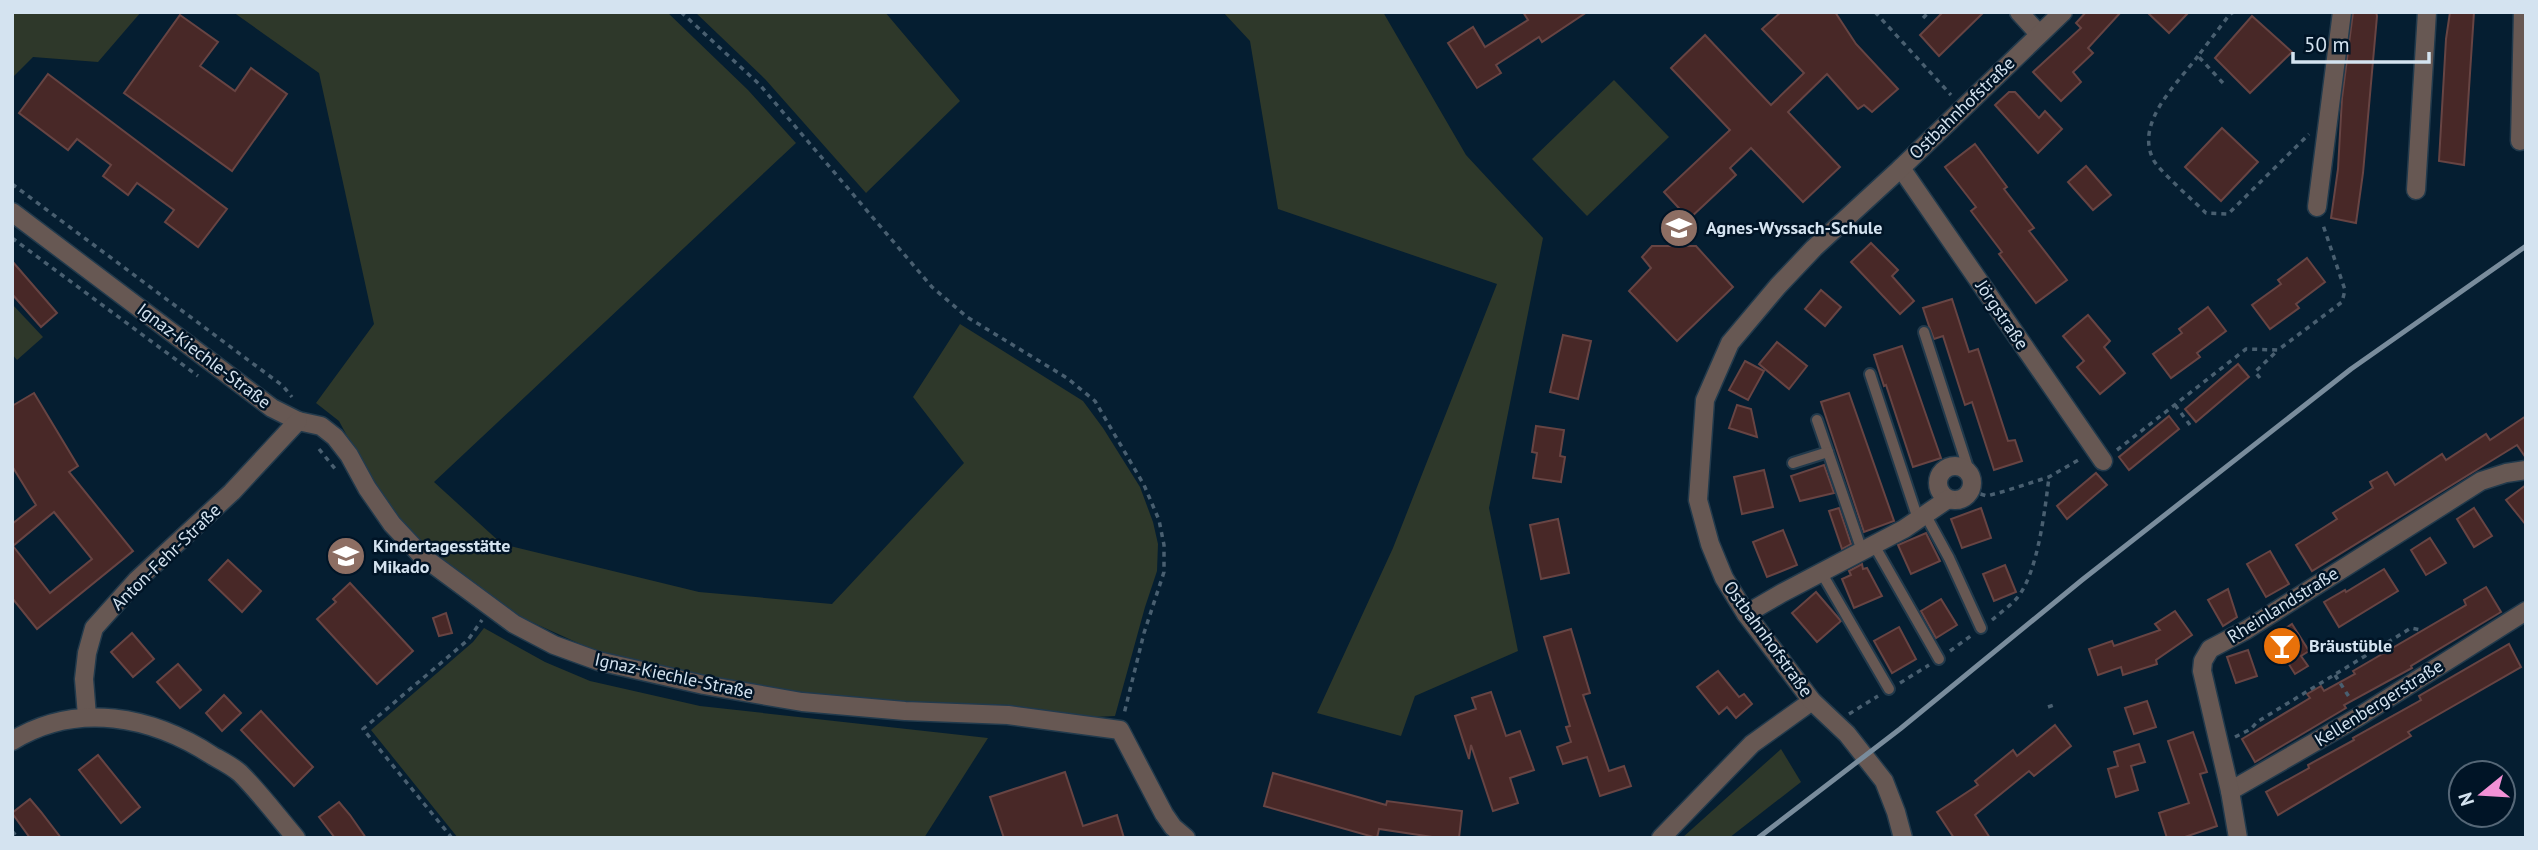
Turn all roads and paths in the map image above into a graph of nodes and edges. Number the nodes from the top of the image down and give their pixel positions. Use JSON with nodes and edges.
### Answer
{"nodes":[{"id":1,"x":681,"y":12,"type":"edge"},
{"id":2,"x":1875,"y":12,"type":"edge"},
{"id":3,"x":1929,"y":12,"type":"edge"},
{"id":4,"x":2019,"y":12,"type":"edge"},
{"id":5,"x":2063,"y":12,"type":"edge"},
{"id":6,"x":2234,"y":12,"type":"edge"},
{"id":7,"x":2342,"y":12,"type":"edge"},
{"id":8,"x":2427,"y":12,"type":"edge"},
{"id":9,"x":2523,"y":12,"type":"edge"},
{"id":10,"x":1923,"y":18,"type":"dead end"},
{"id":11,"x":2039,"y":34,"type":"junction"},
{"id":12,"x":2198,"y":57,"type":"junction"},
{"id":13,"x":2224,"y":83,"type":"dead end"},
{"id":14,"x":1962,"y":107,"type":"junction"},
{"id":15,"x":2520,"y":141,"type":"dead end"},
{"id":16,"x":2294,"y":148,"type":"dead end"},
{"id":17,"x":1901,"y":167,"type":"junction"},
{"id":18,"x":12,"y":184,"type":"edge"},
{"id":19,"x":2416,"y":190,"type":"dead end"},
{"id":20,"x":2317,"y":207,"type":"joint"},
{"id":21,"x":12,"y":212,"type":"edge"},
{"id":22,"x":12,"y":238,"type":"edge"},
{"id":23,"x":77,"y":286,"type":"dead end"},
{"id":24,"x":1924,"y":332,"type":"dead end"},
{"id":25,"x":2278,"y":351,"type":"junction"},
{"id":26,"x":1870,"y":374,"type":"dead end"},
{"id":27,"x":2260,"y":378,"type":"dead end"},
{"id":28,"x":2175,"y":405,"type":"junction"},
{"id":29,"x":1818,"y":420,"type":"dead end"},
{"id":30,"x":298,"y":421,"type":"junction"},
{"id":31,"x":2193,"y":429,"type":"dead end"},
{"id":32,"x":1828,"y":452,"type":"junction"},
{"id":33,"x":2098,"y":456,"type":"junction"},
{"id":34,"x":1793,"y":463,"type":"dead end"},
{"id":35,"x":2526,"y":470,"type":"edge"},
{"id":36,"x":341,"y":477,"type":"dead end"},
{"id":37,"x":1970,"y":483,"type":"junction"},
{"id":38,"x":1948,"y":499,"type":"junction"},
{"id":39,"x":1922,"y":516,"type":"junction"},
{"id":40,"x":1868,"y":548,"type":"junction"},
{"id":41,"x":1821,"y":572,"type":"junction"},
{"id":42,"x":491,"y":606,"type":"junction"},
{"id":43,"x":2526,"y":611,"type":"edge"},
{"id":44,"x":1746,"y":614,"type":"junction"},
{"id":45,"x":1981,"y":628,"type":"dead end"},
{"id":46,"x":2421,"y":630,"type":"dead end"},
{"id":47,"x":1939,"y":659,"type":"dead end"},
{"id":48,"x":2335,"y":675,"type":"junction"},
{"id":49,"x":1889,"y":689,"type":"dead end"},
{"id":50,"x":1812,"y":701,"type":"junction"},
{"id":51,"x":2057,"y":704,"type":"dead end"},
{"id":52,"x":2048,"y":707,"type":"dead end"},
{"id":53,"x":87,"y":716,"type":"junction"},
{"id":54,"x":2360,"y":716,"type":"junction"},
{"id":55,"x":1120,"y":730,"type":"junction"},
{"id":56,"x":2237,"y":736,"type":"dead end"},
{"id":57,"x":12,"y":741,"type":"edge"},
{"id":58,"x":2230,"y":792,"type":"junction"},
{"id":59,"x":12,"y":831,"type":"edge"},
{"id":60,"x":451,"y":837,"type":"edge"},
{"id":61,"x":18,"y":838,"type":"edge"},
{"id":62,"x":296,"y":838,"type":"edge"},
{"id":63,"x":1186,"y":838,"type":"edge"},
{"id":64,"x":1661,"y":838,"type":"edge"},
{"id":65,"x":1903,"y":838,"type":"edge"},
{"id":66,"x":2238,"y":838,"type":"edge"}],
"edges":[{"from":1,"to":55,"type":"path"},
{"from":2,"to":14,"type":"path"},
{"from":3,"to":10,"type":"path"},
{"from":4,"to":11,"type":"street"},
{"from":5,"to":11,"type":"street","name":"Ostbahnhofstraße"},
{"from":6,"to":12,"type":"path"},
{"from":7,"to":20,"type":"street"},
{"from":8,"to":19,"type":"street"},
{"from":9,"to":15,"type":"street"},
{"from":11,"to":14,"type":"street","name":"Ostbahnhofstraße"},
{"from":12,"to":13,"type":"path"},
{"from":12,"to":16,"type":"path"},
{"from":14,"to":17,"type":"street","name":"Ostbahnhofstraße"},
{"from":17,"to":33,"type":"street","name":"Jörgstraße"},
{"from":17,"to":44,"type":"street","name":"Ostbahnhofstraße"},
{"from":18,"to":30,"type":"path"},
{"from":20,"to":25,"type":"path"},
{"from":21,"to":30,"type":"street","name":"Ignaz-Kiechle-Straße"},
{"from":22,"to":23,"type":"path"},
{"from":24,"to":37,"type":"lane"},
{"from":25,"to":27,"type":"path"},
{"from":25,"to":28,"type":"path"},
{"from":26,"to":39,"type":"lane"},
{"from":28,"to":31,"type":"path"},
{"from":28,"to":33,"type":"path"},
{"from":29,"to":32,"type":"lane"},
{"from":30,"to":36,"type":"path"},
{"from":30,"to":42,"type":"street","name":"Ignaz-Kiechle-Straße"},
{"from":30,"to":53,"type":"street","name":"Anton-Fehr-Straße"},
{"from":32,"to":34,"type":"lane"},
{"from":32,"to":40,"type":"lane"},
{"from":33,"to":37,"type":"path"},
{"from":35,"to":58,"type":"street","name":"Rheinlandstraße"},
{"from":37,"to":38,"type":"street"},
{"from":37,"to":38,"type":"street"},
{"from":38,"to":39,"type":"street"},
{"from":39,"to":40,"type":"street"},
{"from":39,"to":45,"type":"lane"},
{"from":40,"to":41,"type":"street"},
{"from":40,"to":47,"type":"lane"},
{"from":41,"to":44,"type":"street"},
{"from":41,"to":49,"type":"lane"},
{"from":42,"to":55,"type":"street","name":"Ignaz-Kiechle-Straße"},
{"from":42,"to":60,"type":"path"},
{"from":43,"to":54,"type":"street","name":"Kellenbergerstraße"},
{"from":44,"to":50,"type":"street","name":"Ostbahnhofstraße"},
{"from":46,"to":48,"type":"path"},
{"from":48,"to":54,"type":"path"},
{"from":48,"to":56,"type":"path"},
{"from":50,"to":64,"type":"street"},
{"from":50,"to":65,"type":"street","name":"Ostbahnhofstraße"},
{"from":51,"to":52,"type":"path"},
{"from":53,"to":57,"type":"street"},
{"from":53,"to":62,"type":"street"},
{"from":54,"to":58,"type":"street","name":"Kellenbergerstraße"},
{"from":55,"to":63,"type":"street"},
{"from":58,"to":66,"type":"street","name":"Rheinlandstraße"},
{"from":59,"to":61,"type":"path"}]}
